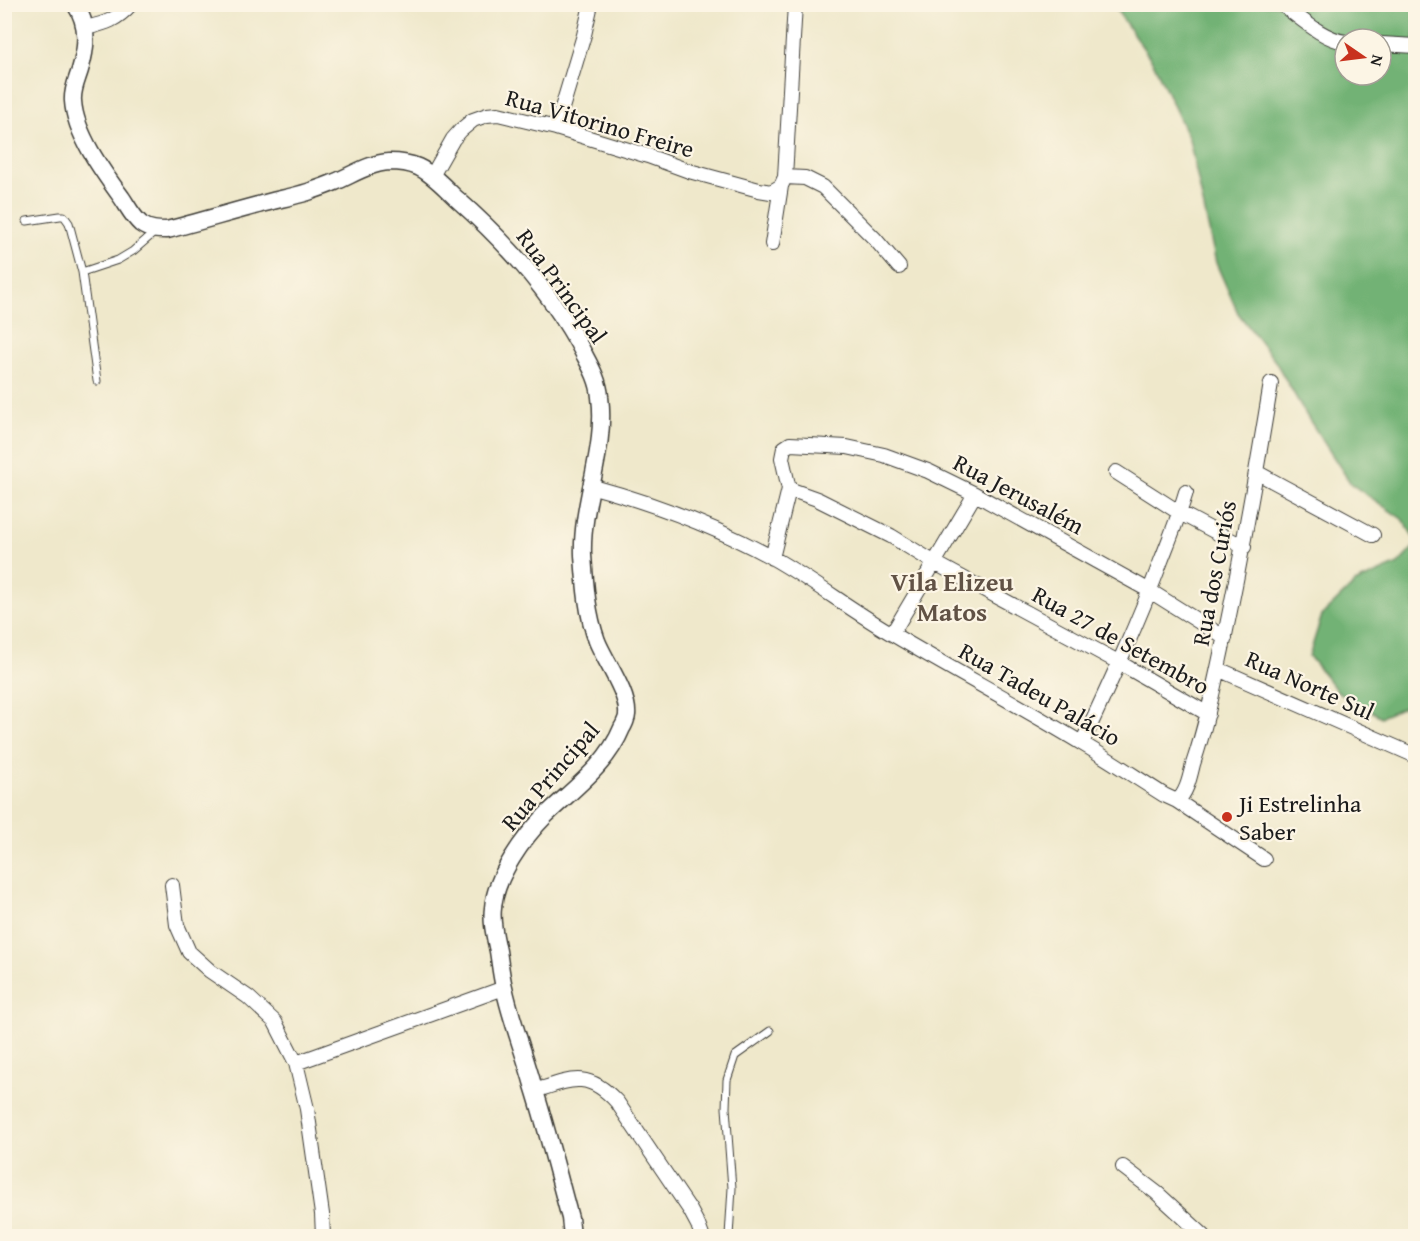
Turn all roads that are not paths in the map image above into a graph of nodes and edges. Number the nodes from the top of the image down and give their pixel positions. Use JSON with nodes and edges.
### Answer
{"nodes":[{"id":1,"x":75,"y":4,"type":"edge"},
{"id":2,"x":131,"y":4,"type":"edge"},
{"id":3,"x":591,"y":4,"type":"edge"},
{"id":4,"x":795,"y":4,"type":"edge"},
{"id":5,"x":1281,"y":4,"type":"edge"},
{"id":6,"x":86,"y":28,"type":"junction"},
{"id":7,"x":1333,"y":39,"type":"edge"},
{"id":8,"x":1393,"y":45,"type":"edge"},
{"id":9,"x":1416,"y":46,"type":"edge"},
{"id":10,"x":556,"y":128,"type":"junction"},
{"id":11,"x":432,"y":176,"type":"junction"},
{"id":12,"x":783,"y":181,"type":"junction"},
{"id":13,"x":27,"y":221,"type":"dead end"},
{"id":14,"x":157,"y":230,"type":"junction"},
{"id":15,"x":772,"y":244,"type":"dead end"},
{"id":16,"x":899,"y":267,"type":"dead end"},
{"id":17,"x":82,"y":272,"type":"junction"},
{"id":18,"x":97,"y":381,"type":"dead end"},
{"id":19,"x":1271,"y":383,"type":"dead end"},
{"id":20,"x":1116,"y":472,"type":"dead end"},
{"id":21,"x":1257,"y":472,"type":"junction"},
{"id":22,"x":590,"y":486,"type":"junction"},
{"id":23,"x":789,"y":489,"type":"junction"},
{"id":24,"x":1186,"y":492,"type":"dead end"},
{"id":25,"x":975,"y":494,"type":"junction"},
{"id":26,"x":1180,"y":513,"type":"junction"},
{"id":27,"x":1373,"y":535,"type":"dead end"},
{"id":28,"x":1244,"y":547,"type":"junction"},
{"id":29,"x":772,"y":558,"type":"junction"},
{"id":30,"x":935,"y":563,"type":"junction"},
{"id":31,"x":1150,"y":591,"type":"junction"},
{"id":32,"x":892,"y":634,"type":"junction"},
{"id":33,"x":1225,"y":638,"type":"junction"},
{"id":34,"x":1120,"y":663,"type":"junction"},
{"id":35,"x":1218,"y":669,"type":"junction"},
{"id":36,"x":1208,"y":714,"type":"junction"},
{"id":37,"x":1082,"y":743,"type":"junction"},
{"id":38,"x":1416,"y":756,"type":"edge"},
{"id":39,"x":1177,"y":801,"type":"junction"},
{"id":40,"x":1264,"y":859,"type":"dead end"},
{"id":41,"x":172,"y":885,"type":"dead end"},
{"id":42,"x":504,"y":988,"type":"junction"},
{"id":43,"x":770,"y":1031,"type":"dead end"},
{"id":44,"x":296,"y":1063,"type":"junction"},
{"id":45,"x":535,"y":1091,"type":"junction"},
{"id":46,"x":1123,"y":1167,"type":"dead end"},
{"id":47,"x":323,"y":1236,"type":"edge"},
{"id":48,"x":572,"y":1236,"type":"edge"},
{"id":49,"x":702,"y":1236,"type":"edge"},
{"id":50,"x":729,"y":1236,"type":"edge"},
{"id":51,"x":1203,"y":1236,"type":"edge"}],
"edges":[{"from":1,"to":6,"type":"street"},
{"from":2,"to":6,"type":"street"},
{"from":3,"to":10,"type":"street"},
{"from":4,"to":12,"type":"street"},
{"from":5,"to":7,"type":"street"},
{"from":6,"to":14,"type":"street"},
{"from":8,"to":9,"type":"street"},
{"from":10,"to":11,"type":"street","name":"Rua Vitorino Freire"},
{"from":10,"to":12,"type":"street","name":"Rua Vitorino Freire"},
{"from":11,"to":14,"type":"street","name":"Rua Principal"},
{"from":11,"to":22,"type":"street","name":"Rua Principal"},
{"from":12,"to":15,"type":"street"},
{"from":12,"to":16,"type":"street","name":"Rua Vitorino Freire"},
{"from":13,"to":17,"type":"lane"},
{"from":14,"to":17,"type":"lane"},
{"from":17,"to":18,"type":"lane"},
{"from":19,"to":21,"type":"street","name":"Rua dos Curiós"},
{"from":20,"to":26,"type":"street"},
{"from":21,"to":27,"type":"street"},
{"from":21,"to":28,"type":"street","name":"Rua dos Curiós"},
{"from":22,"to":29,"type":"street","name":"Rua Tadeu Palácio"},
{"from":22,"to":42,"type":"street","name":"Rua Principal"},
{"from":23,"to":25,"type":"street","name":"Rua Jerusalém"},
{"from":23,"to":29,"type":"street"},
{"from":23,"to":30,"type":"street","name":"Rua 27 de Setembro"},
{"from":24,"to":26,"type":"street"},
{"from":25,"to":30,"type":"street"},
{"from":25,"to":31,"type":"street","name":"Rua Jerusalém"},
{"from":26,"to":28,"type":"street"},
{"from":26,"to":31,"type":"street"},
{"from":28,"to":33,"type":"street","name":"Rua dos Curiós"},
{"from":29,"to":32,"type":"street","name":"Rua Tadeu Palácio"},
{"from":30,"to":32,"type":"street"},
{"from":30,"to":34,"type":"street","name":"Rua 27 de Setembro"},
{"from":31,"to":33,"type":"street","name":"Rua Jerusalém"},
{"from":31,"to":34,"type":"street"},
{"from":32,"to":37,"type":"street","name":"Rua Tadeu Palácio"},
{"from":33,"to":35,"type":"street","name":"Rua dos Curiós"},
{"from":34,"to":36,"type":"street","name":"Rua 27 de Setembro"},
{"from":34,"to":37,"type":"street"},
{"from":35,"to":36,"type":"street","name":"Rua dos Curiós"},
{"from":35,"to":38,"type":"street","name":"Rua Norte Sul"},
{"from":36,"to":39,"type":"street","name":"Rua dos Curiós"},
{"from":37,"to":39,"type":"street","name":"Rua Tadeu Palácio"},
{"from":39,"to":40,"type":"street","name":"Rua Tadeu Palácio"},
{"from":41,"to":44,"type":"street"},
{"from":42,"to":44,"type":"street"},
{"from":42,"to":45,"type":"street","name":"Rua Principal"},
{"from":43,"to":50,"type":"lane"},
{"from":44,"to":47,"type":"street"},
{"from":45,"to":48,"type":"street","name":"Rua Principal"},
{"from":45,"to":49,"type":"street"},
{"from":46,"to":51,"type":"street"}]}
